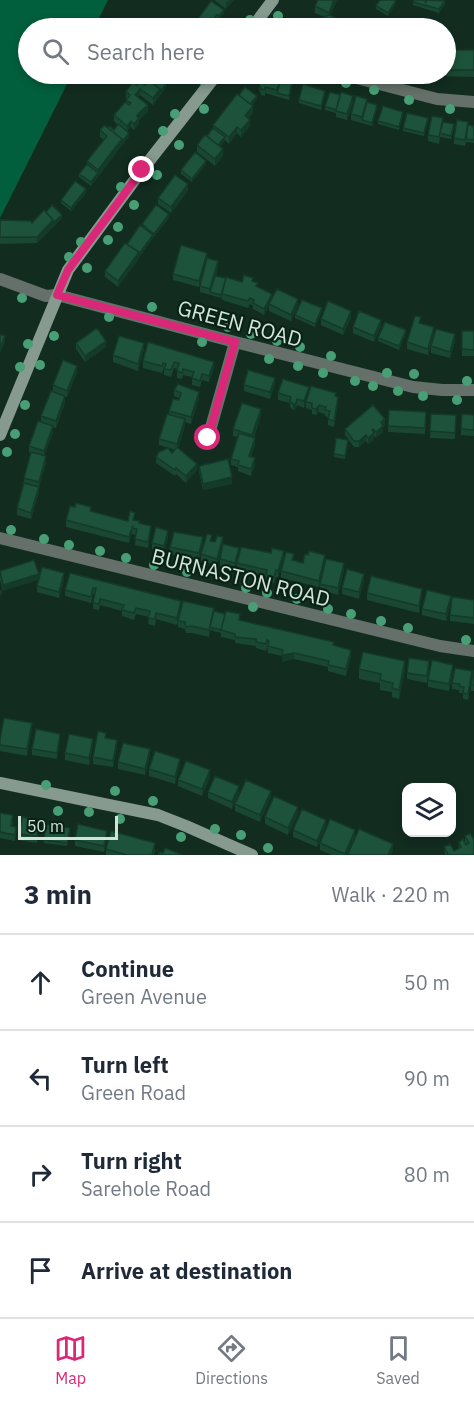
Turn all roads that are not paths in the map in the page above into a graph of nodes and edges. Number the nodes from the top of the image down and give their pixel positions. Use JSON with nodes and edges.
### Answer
{"nodes":[{"id":1,"x":273,"y":0,"type":"edge"},
{"id":2,"x":260,"y":18,"type":"edge"},
{"id":3,"x":209,"y":84,"type":"edge"},
{"id":4,"x":379,"y":84,"type":"edge"},
{"id":5,"x":474,"y":102,"type":"edge"},
{"id":6,"x":0,"y":279,"type":"edge"},
{"id":7,"x":57,"y":295,"type":"junction"},
{"id":8,"x":235,"y":342,"type":"junction"},
{"id":9,"x":474,"y":390,"type":"edge"},
{"id":10,"x":0,"y":435,"type":"edge"},
{"id":11,"x":208,"y":438,"type":"dead end"},
{"id":12,"x":0,"y":538,"type":"edge"},
{"id":13,"x":474,"y":651,"type":"edge"},
{"id":14,"x":0,"y":783,"type":"edge"},
{"id":15,"x":252,"y":855,"type":"edge"}],
"edges":[{"from":1,"to":2,"type":"street"},
{"from":3,"to":7,"type":"street"},
{"from":4,"to":5,"type":"street"},
{"from":6,"to":7,"type":"street","name":"GREEN ROAD"},
{"from":7,"to":8,"type":"street","name":"GREEN ROAD"},
{"from":7,"to":10,"type":"street"},
{"from":8,"to":9,"type":"street","name":"GREEN ROAD"},
{"from":8,"to":11,"type":"street"},
{"from":12,"to":13,"type":"street","name":"BURNASTON ROAD"},
{"from":14,"to":15,"type":"street"}]}
